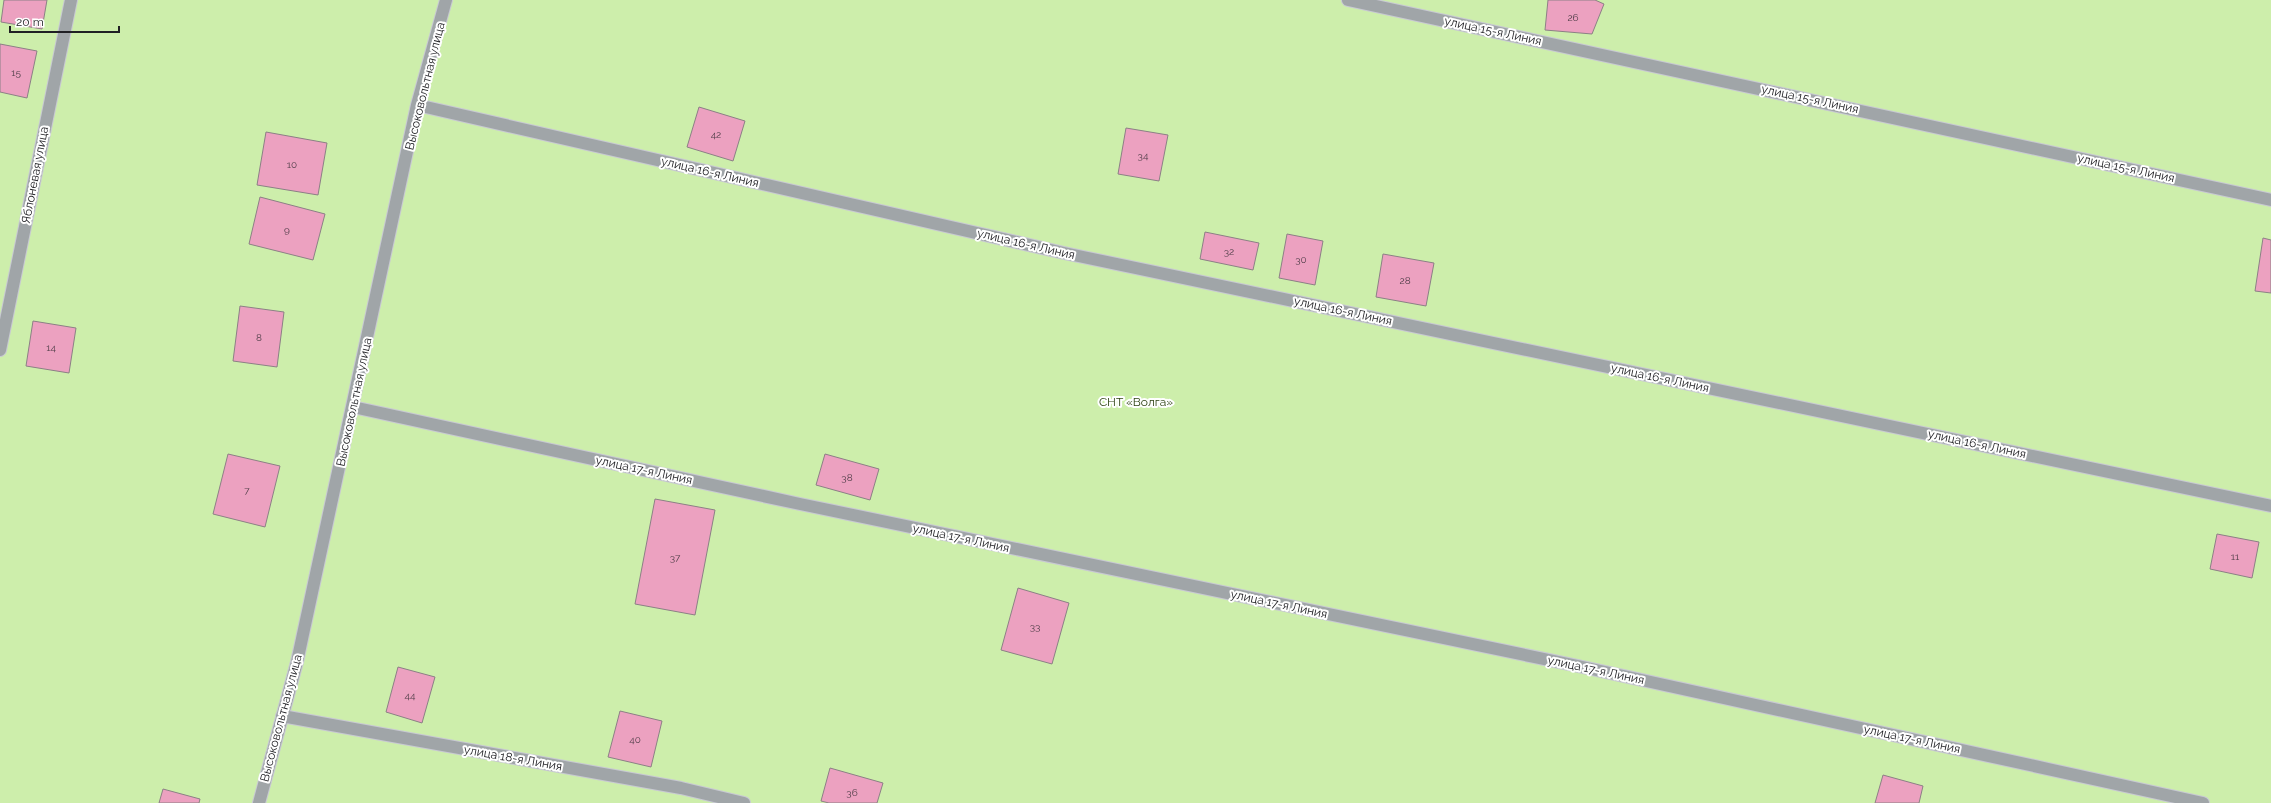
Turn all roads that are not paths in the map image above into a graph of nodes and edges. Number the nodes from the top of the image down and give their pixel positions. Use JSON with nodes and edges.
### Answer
{"nodes":[{"id":1,"x":71,"y":0,"type":"edge"},
{"id":2,"x":446,"y":0,"type":"edge"},
{"id":3,"x":1348,"y":0,"type":"edge"},
{"id":4,"x":417,"y":105,"type":"junction"},
{"id":5,"x":2271,"y":200,"type":"edge"},
{"id":6,"x":0,"y":350,"type":"edge"},
{"id":7,"x":353,"y":407,"type":"junction"},
{"id":8,"x":2271,"y":506,"type":"edge"},
{"id":9,"x":282,"y":716,"type":"junction"},
{"id":10,"x":259,"y":803,"type":"edge"},
{"id":11,"x":744,"y":803,"type":"edge"},
{"id":12,"x":2203,"y":803,"type":"edge"}],
"edges":[{"from":1,"to":6,"type":"street","name":"Яблоневая улица"},
{"from":2,"to":4,"type":"street","name":"Высоковольтная улица"},
{"from":3,"to":5,"type":"street","name":"улица 15-я Линия"},
{"from":4,"to":7,"type":"street","name":"Высоковольтная улица"},
{"from":4,"to":8,"type":"street","name":"улица 16-я Линия"},
{"from":7,"to":9,"type":"street","name":"Высоковольтная улица"},
{"from":7,"to":12,"type":"street","name":"улица 17-я Линия"},
{"from":9,"to":10,"type":"street","name":"Высоковольтная улица"},
{"from":9,"to":11,"type":"street","name":"улица 18-я Линия"}]}
